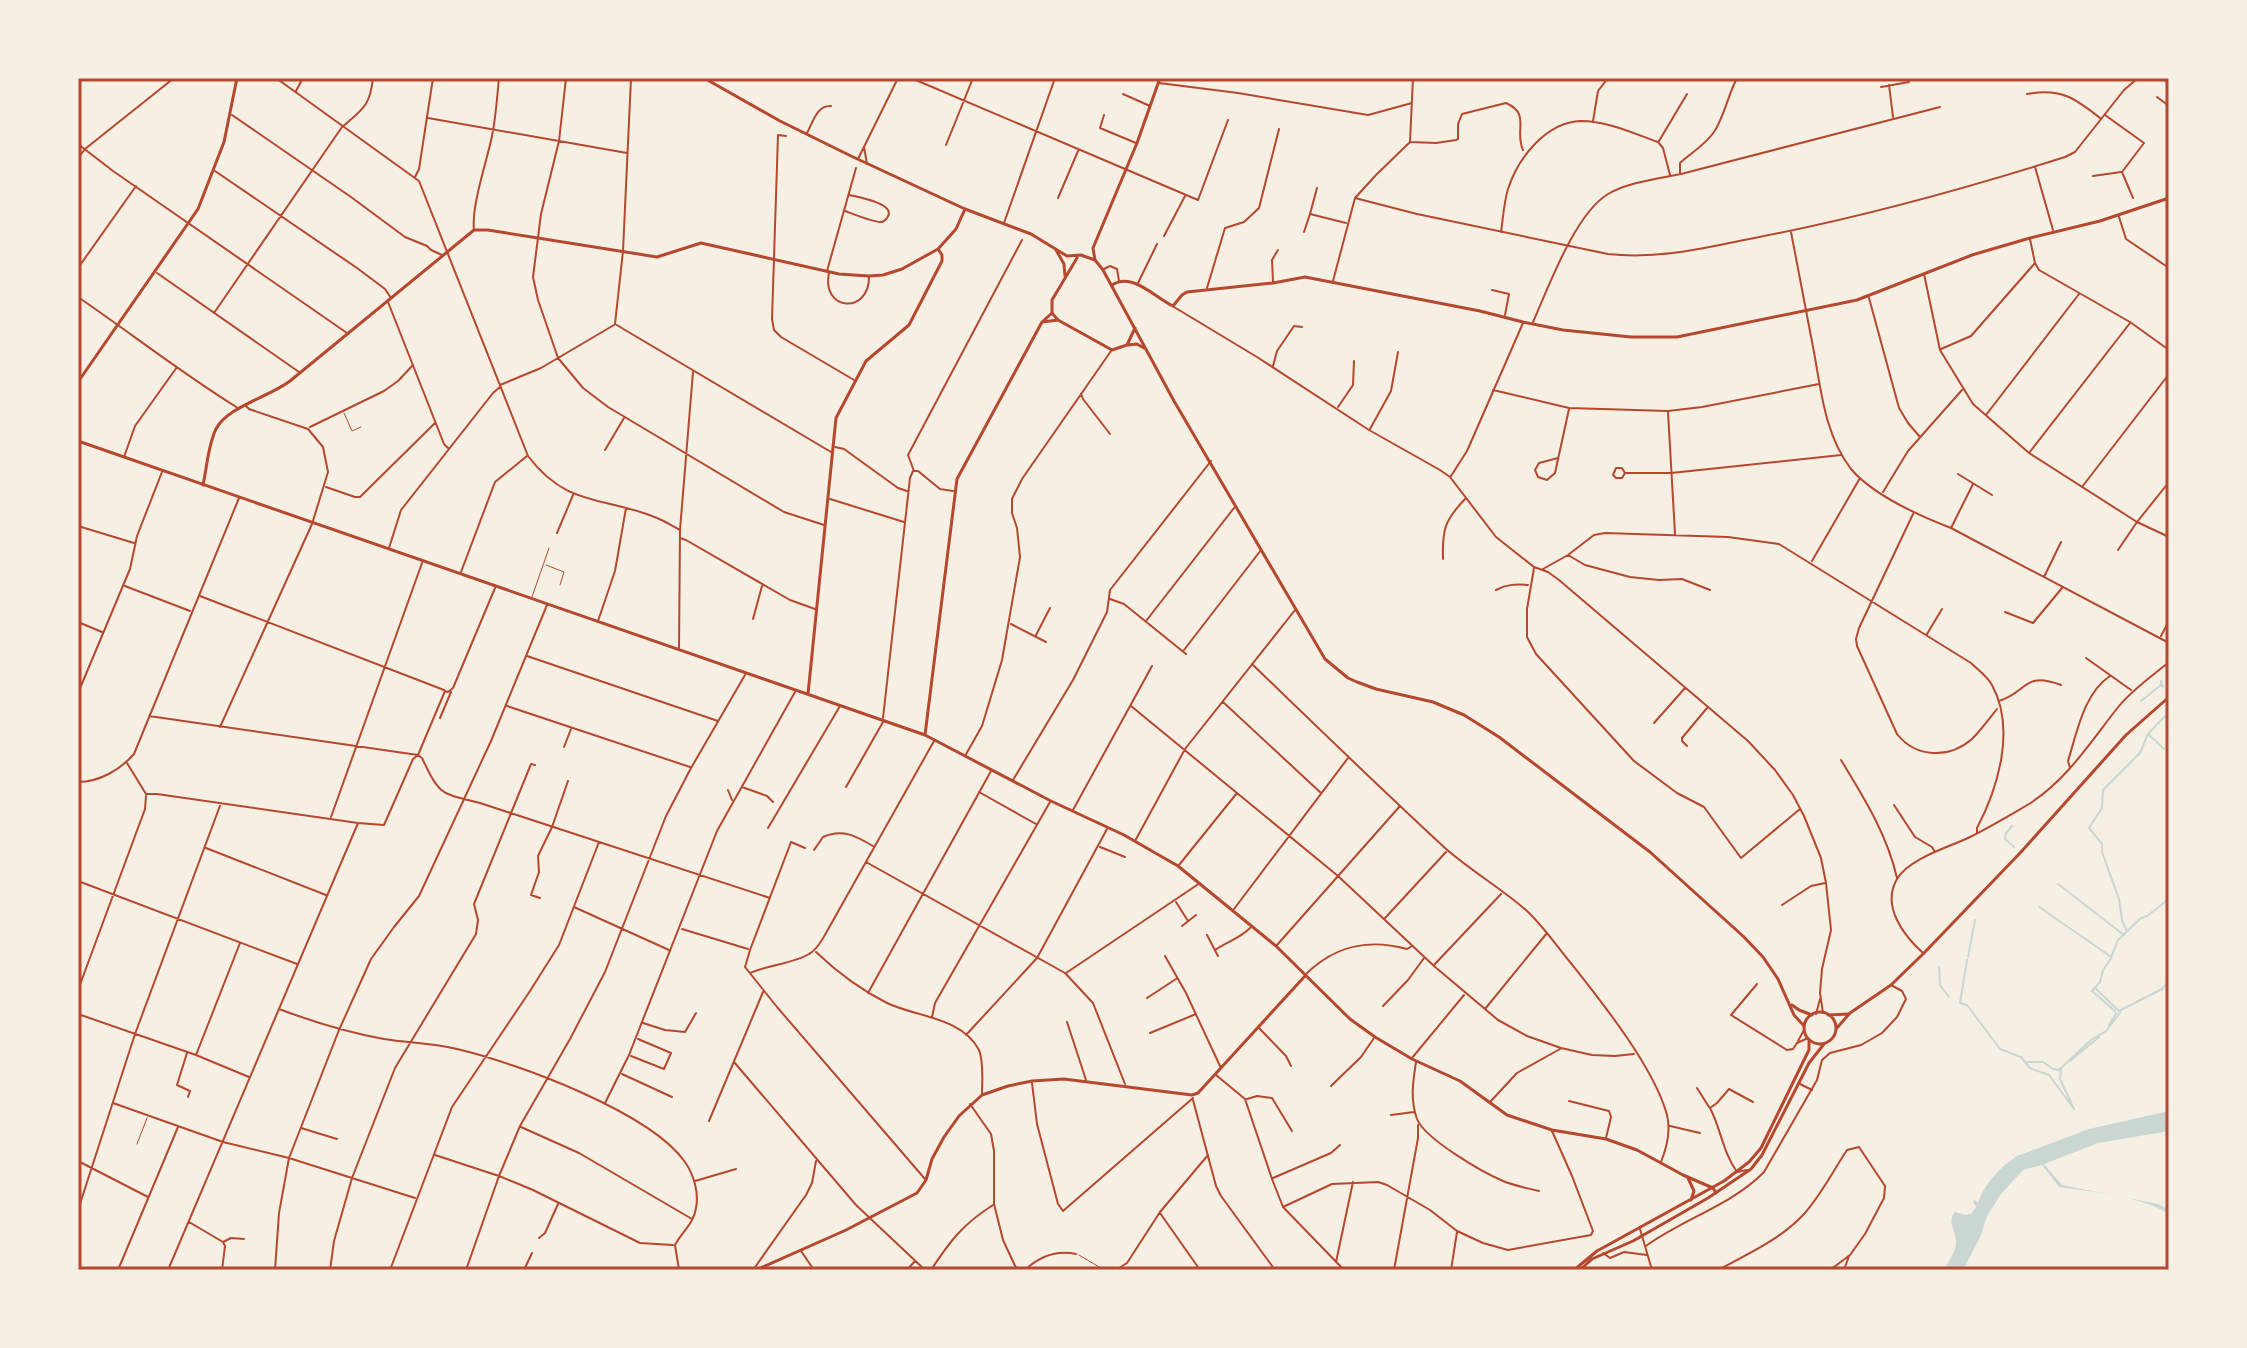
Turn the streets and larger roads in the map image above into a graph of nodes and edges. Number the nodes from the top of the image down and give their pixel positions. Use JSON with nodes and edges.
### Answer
{"nodes":[{"id":1,"x":174,"y":78,"type":"edge"},
{"id":2,"x":238,"y":78,"type":"edge"},
{"id":3,"x":276,"y":78,"type":"edge"},
{"id":4,"x":303,"y":78,"type":"edge"},
{"id":5,"x":373,"y":78,"type":"edge"},
{"id":6,"x":433,"y":78,"type":"edge"},
{"id":7,"x":499,"y":78,"type":"edge"},
{"id":8,"x":566,"y":78,"type":"edge"},
{"id":9,"x":631,"y":78,"type":"edge"},
{"id":10,"x":704,"y":78,"type":"edge"},
{"id":11,"x":898,"y":78,"type":"edge"},
{"id":12,"x":911,"y":78,"type":"edge"},
{"id":13,"x":973,"y":78,"type":"edge"},
{"id":14,"x":1055,"y":78,"type":"edge"},
{"id":15,"x":1413,"y":78,"type":"edge"},
{"id":16,"x":1608,"y":78,"type":"edge"},
{"id":17,"x":1737,"y":78,"type":"edge"},
{"id":18,"x":2138,"y":78,"type":"edge"},
{"id":19,"x":2163,"y":78,"type":"edge"},
{"id":20,"x":1159,"y":80,"type":"edge"},
{"id":21,"x":1909,"y":82,"type":"dead end"},
{"id":22,"x":1889,"y":85,"type":"junction"},
{"id":23,"x":2169,"y":85,"type":"edge"},
{"id":24,"x":1881,"y":87,"type":"dead end"},
{"id":25,"x":296,"y":91,"type":"junction"},
{"id":26,"x":1123,"y":94,"type":"dead end"},
{"id":27,"x":1687,"y":94,"type":"dead end"},
{"id":28,"x":2027,"y":94,"type":"dead end"},
{"id":29,"x":2157,"y":97,"type":"dead end"},
{"id":30,"x":962,"y":100,"type":"junction"},
{"id":31,"x":1412,"y":103,"type":"junction"},
{"id":32,"x":831,"y":106,"type":"dead end"},
{"id":33,"x":1152,"y":106,"type":"junction"},
{"id":34,"x":2169,"y":106,"type":"edge"},
{"id":35,"x":1940,"y":107,"type":"dead end"},
{"id":36,"x":230,"y":115,"type":"junction"},
{"id":37,"x":1104,"y":115,"type":"dead end"},
{"id":38,"x":2104,"y":115,"type":"junction"},
{"id":39,"x":428,"y":118,"type":"junction"},
{"id":40,"x":1894,"y":118,"type":"junction"},
{"id":41,"x":2101,"y":119,"type":"junction"},
{"id":42,"x":1228,"y":120,"type":"dead end"},
{"id":43,"x":1593,"y":122,"type":"junction"},
{"id":44,"x":342,"y":127,"type":"junction"},
{"id":45,"x":1279,"y":129,"type":"dead end"},
{"id":46,"x":493,"y":130,"type":"junction"},
{"id":47,"x":1035,"y":132,"type":"junction"},
{"id":48,"x":806,"y":134,"type":"junction"},
{"id":49,"x":786,"y":136,"type":"dead end"},
{"id":50,"x":559,"y":141,"type":"junction"},
{"id":51,"x":1410,"y":142,"type":"junction"},
{"id":52,"x":1658,"y":142,"type":"junction"},
{"id":53,"x":1137,"y":143,"type":"junction"},
{"id":54,"x":78,"y":144,"type":"edge"},
{"id":55,"x":946,"y":145,"type":"dead end"},
{"id":56,"x":864,"y":146,"type":"junction"},
{"id":57,"x":85,"y":149,"type":"junction"},
{"id":58,"x":1079,"y":150,"type":"junction"},
{"id":59,"x":1523,"y":150,"type":"dead end"},
{"id":60,"x":627,"y":153,"type":"junction"},
{"id":61,"x":78,"y":158,"type":"edge"},
{"id":62,"x":858,"y":160,"type":"junction"},
{"id":63,"x":867,"y":164,"type":"junction"},
{"id":64,"x":2035,"y":166,"type":"junction"},
{"id":65,"x":856,"y":168,"type":"dead end"},
{"id":66,"x":1127,"y":170,"type":"junction"},
{"id":67,"x":214,"y":171,"type":"junction"},
{"id":68,"x":313,"y":171,"type":"junction"},
{"id":69,"x":2122,"y":172,"type":"junction"},
{"id":70,"x":1681,"y":174,"type":"junction"},
{"id":71,"x":1670,"y":176,"type":"junction"},
{"id":72,"x":2093,"y":176,"type":"dead end"},
{"id":73,"x":415,"y":177,"type":"junction"},
{"id":74,"x":137,"y":185,"type":"junction"},
{"id":75,"x":1317,"y":188,"type":"dead end"},
{"id":76,"x":848,"y":195,"type":"junction"},
{"id":77,"x":1185,"y":195,"type":"junction"},
{"id":78,"x":1058,"y":198,"type":"dead end"},
{"id":79,"x":1355,"y":198,"type":"junction"},
{"id":80,"x":2133,"y":198,"type":"dead end"},
{"id":81,"x":2169,"y":198,"type":"edge"},
{"id":82,"x":965,"y":209,"type":"junction"},
{"id":83,"x":844,"y":211,"type":"junction"},
{"id":84,"x":1310,"y":214,"type":"junction"},
{"id":85,"x":2118,"y":215,"type":"junction"},
{"id":86,"x":281,"y":216,"type":"junction"},
{"id":87,"x":189,"y":222,"type":"junction"},
{"id":88,"x":1004,"y":223,"type":"junction"},
{"id":89,"x":1348,"y":223,"type":"junction"},
{"id":90,"x":474,"y":230,"type":"junction"},
{"id":91,"x":1791,"y":231,"type":"junction"},
{"id":92,"x":1304,"y":232,"type":"dead end"},
{"id":93,"x":1501,"y":232,"type":"junction"},
{"id":94,"x":2053,"y":232,"type":"junction"},
{"id":95,"x":1164,"y":236,"type":"dead end"},
{"id":96,"x":537,"y":238,"type":"junction"},
{"id":97,"x":2030,"y":238,"type":"junction"},
{"id":98,"x":1022,"y":240,"type":"dead end"},
{"id":99,"x":1157,"y":244,"type":"dead end"},
{"id":100,"x":1569,"y":246,"type":"junction"},
{"id":101,"x":1093,"y":248,"type":"junction"},
{"id":102,"x":938,"y":249,"type":"junction"},
{"id":103,"x":1055,"y":249,"type":"junction"},
{"id":104,"x":1278,"y":250,"type":"dead end"},
{"id":105,"x":447,"y":251,"type":"junction"},
{"id":106,"x":623,"y":251,"type":"junction"},
{"id":107,"x":442,"y":255,"type":"junction"},
{"id":108,"x":1080,"y":256,"type":"junction"},
{"id":109,"x":774,"y":259,"type":"junction"},
{"id":110,"x":1095,"y":260,"type":"junction"},
{"id":111,"x":248,"y":263,"type":"junction"},
{"id":112,"x":2035,"y":263,"type":"junction"},
{"id":113,"x":78,"y":268,"type":"edge"},
{"id":114,"x":2169,"y":268,"type":"edge"},
{"id":115,"x":1103,"y":270,"type":"junction"},
{"id":116,"x":828,"y":271,"type":"junction"},
{"id":117,"x":155,"y":272,"type":"junction"},
{"id":118,"x":1924,"y":274,"type":"junction"},
{"id":119,"x":869,"y":276,"type":"junction"},
{"id":120,"x":1065,"y":280,"type":"junction"},
{"id":121,"x":1119,"y":281,"type":"junction"},
{"id":122,"x":1333,"y":282,"type":"junction"},
{"id":123,"x":1273,"y":283,"type":"junction"},
{"id":124,"x":1138,"y":284,"type":"junction"},
{"id":125,"x":1110,"y":286,"type":"junction"},
{"id":126,"x":1207,"y":289,"type":"junction"},
{"id":127,"x":1492,"y":290,"type":"dead end"},
{"id":128,"x":2079,"y":293,"type":"junction"},
{"id":129,"x":1869,"y":296,"type":"junction"},
{"id":130,"x":78,"y":297,"type":"edge"},
{"id":131,"x":389,"y":299,"type":"junction"},
{"id":132,"x":1173,"y":306,"type":"junction"},
{"id":133,"x":1806,"y":311,"type":"junction"},
{"id":134,"x":214,"y":313,"type":"junction"},
{"id":135,"x":1052,"y":313,"type":"junction"},
{"id":136,"x":1505,"y":317,"type":"junction"},
{"id":137,"x":1058,"y":320,"type":"junction"},
{"id":138,"x":1042,"y":322,"type":"junction"},
{"id":139,"x":1523,"y":322,"type":"junction"},
{"id":140,"x":2130,"y":322,"type":"junction"},
{"id":141,"x":118,"y":324,"type":"junction"},
{"id":142,"x":615,"y":324,"type":"junction"},
{"id":143,"x":1533,"y":324,"type":"junction"},
{"id":144,"x":1302,"y":327,"type":"dead end"},
{"id":145,"x":1135,"y":328,"type":"junction"},
{"id":146,"x":347,"y":333,"type":"junction"},
{"id":147,"x":1127,"y":345,"type":"junction"},
{"id":148,"x":1112,"y":350,"type":"junction"},
{"id":149,"x":1147,"y":350,"type":"junction"},
{"id":150,"x":1940,"y":350,"type":"junction"},
{"id":151,"x":2169,"y":350,"type":"edge"},
{"id":152,"x":1398,"y":352,"type":"dead end"},
{"id":153,"x":558,"y":358,"type":"junction"},
{"id":154,"x":1354,"y":361,"type":"dead end"},
{"id":155,"x":413,"y":364,"type":"junction"},
{"id":156,"x":177,"y":366,"type":"junction"},
{"id":157,"x":1273,"y":367,"type":"junction"},
{"id":158,"x":694,"y":371,"type":"junction"},
{"id":159,"x":300,"y":373,"type":"junction"},
{"id":160,"x":2169,"y":374,"type":"edge"},
{"id":161,"x":855,"y":380,"type":"junction"},
{"id":162,"x":78,"y":382,"type":"edge"},
{"id":163,"x":1820,"y":384,"type":"junction"},
{"id":164,"x":501,"y":386,"type":"junction"},
{"id":165,"x":1963,"y":389,"type":"junction"},
{"id":166,"x":1493,"y":390,"type":"junction"},
{"id":167,"x":1081,"y":392,"type":"junction"},
{"id":168,"x":245,"y":406,"type":"junction"},
{"id":169,"x":1337,"y":408,"type":"junction"},
{"id":170,"x":1569,"y":408,"type":"junction"},
{"id":171,"x":239,"y":409,"type":"junction"},
{"id":172,"x":1668,"y":411,"type":"junction"},
{"id":173,"x":1986,"y":415,"type":"junction"},
{"id":174,"x":625,"y":417,"type":"junction"},
{"id":175,"x":436,"y":422,"type":"junction"},
{"id":176,"x":308,"y":429,"type":"junction"},
{"id":177,"x":1369,"y":430,"type":"junction"},
{"id":178,"x":1110,"y":434,"type":"dead end"},
{"id":179,"x":1920,"y":437,"type":"junction"},
{"id":180,"x":78,"y":441,"type":"edge"},
{"id":181,"x":448,"y":448,"type":"junction"},
{"id":182,"x":605,"y":450,"type":"dead end"},
{"id":183,"x":832,"y":450,"type":"junction"},
{"id":184,"x":685,"y":453,"type":"junction"},
{"id":185,"x":2029,"y":453,"type":"junction"},
{"id":186,"x":1842,"y":455,"type":"junction"},
{"id":187,"x":528,"y":456,"type":"junction"},
{"id":188,"x":124,"y":457,"type":"junction"},
{"id":189,"x":1558,"y":458,"type":"junction"},
{"id":190,"x":1211,"y":461,"type":"junction"},
{"id":191,"x":163,"y":471,"type":"junction"},
{"id":192,"x":914,"y":471,"type":"junction"},
{"id":193,"x":1625,"y":473,"type":"dead end"},
{"id":194,"x":1671,"y":473,"type":"junction"},
{"id":195,"x":1958,"y":474,"type":"dead end"},
{"id":196,"x":1450,"y":477,"type":"junction"},
{"id":197,"x":1860,"y":478,"type":"junction"},
{"id":198,"x":2169,"y":482,"type":"edge"},
{"id":199,"x":1973,"y":484,"type":"junction"},
{"id":200,"x":203,"y":485,"type":"junction"},
{"id":201,"x":325,"y":486,"type":"junction"},
{"id":202,"x":2081,"y":488,"type":"junction"},
{"id":203,"x":908,"y":491,"type":"junction"},
{"id":204,"x":955,"y":491,"type":"junction"},
{"id":205,"x":1882,"y":493,"type":"junction"},
{"id":206,"x":574,"y":494,"type":"junction"},
{"id":207,"x":1992,"y":495,"type":"dead end"},
{"id":208,"x":239,"y":497,"type":"junction"},
{"id":209,"x":828,"y":498,"type":"junction"},
{"id":210,"x":1465,"y":498,"type":"junction"},
{"id":211,"x":1236,"y":505,"type":"junction"},
{"id":212,"x":626,"y":508,"type":"junction"},
{"id":213,"x":1914,"y":513,"type":"junction"},
{"id":214,"x":905,"y":522,"type":"junction"},
{"id":215,"x":2137,"y":522,"type":"junction"},
{"id":216,"x":312,"y":524,"type":"junction"},
{"id":217,"x":825,"y":525,"type":"junction"},
{"id":218,"x":78,"y":526,"type":"edge"},
{"id":219,"x":1951,"y":528,"type":"junction"},
{"id":220,"x":680,"y":530,"type":"junction"},
{"id":221,"x":557,"y":533,"type":"dead end"},
{"id":222,"x":1675,"y":534,"type":"junction"},
{"id":223,"x":2169,"y":537,"type":"edge"},
{"id":224,"x":679,"y":538,"type":"junction"},
{"id":225,"x":2061,"y":542,"type":"dead end"},
{"id":226,"x":135,"y":543,"type":"junction"},
{"id":227,"x":389,"y":550,"type":"junction"},
{"id":228,"x":1261,"y":550,"type":"junction"},
{"id":229,"x":2118,"y":550,"type":"dead end"},
{"id":230,"x":1568,"y":555,"type":"junction"},
{"id":231,"x":1443,"y":559,"type":"dead end"},
{"id":232,"x":422,"y":562,"type":"junction"},
{"id":233,"x":1811,"y":562,"type":"junction"},
{"id":234,"x":1534,"y":567,"type":"junction"},
{"id":235,"x":1543,"y":569,"type":"junction"},
{"id":236,"x":460,"y":575,"type":"junction"},
{"id":237,"x":2043,"y":578,"type":"junction"},
{"id":238,"x":124,"y":585,"type":"junction"},
{"id":239,"x":762,"y":585,"type":"junction"},
{"id":240,"x":1530,"y":586,"type":"junction"},
{"id":241,"x":495,"y":587,"type":"junction"},
{"id":242,"x":2063,"y":587,"type":"junction"},
{"id":243,"x":1496,"y":590,"type":"dead end"},
{"id":244,"x":1710,"y":590,"type":"dead end"},
{"id":245,"x":199,"y":596,"type":"junction"},
{"id":246,"x":1108,"y":599,"type":"junction"},
{"id":247,"x":1872,"y":602,"type":"junction"},
{"id":248,"x":547,"y":605,"type":"junction"},
{"id":249,"x":1050,"y":608,"type":"dead end"},
{"id":250,"x":817,"y":609,"type":"junction"},
{"id":251,"x":1296,"y":609,"type":"junction"},
{"id":252,"x":1942,"y":609,"type":"dead end"},
{"id":253,"x":192,"y":612,"type":"junction"},
{"id":254,"x":2005,"y":612,"type":"dead end"},
{"id":255,"x":753,"y":619,"type":"dead end"},
{"id":256,"x":1146,"y":621,"type":"junction"},
{"id":257,"x":2169,"y":621,"type":"edge"},
{"id":258,"x":78,"y":622,"type":"edge"},
{"id":259,"x":268,"y":622,"type":"junction"},
{"id":260,"x":598,"y":623,"type":"junction"},
{"id":261,"x":1009,"y":623,"type":"junction"},
{"id":262,"x":103,"y":633,"type":"junction"},
{"id":263,"x":1926,"y":635,"type":"junction"},
{"id":264,"x":1035,"y":636,"type":"junction"},
{"id":265,"x":2160,"y":637,"type":"junction"},
{"id":266,"x":1046,"y":642,"type":"dead end"},
{"id":267,"x":2169,"y":643,"type":"edge"},
{"id":268,"x":679,"y":650,"type":"junction"},
{"id":269,"x":526,"y":656,"type":"junction"},
{"id":270,"x":2086,"y":658,"type":"dead end"},
{"id":271,"x":2169,"y":662,"type":"edge"},
{"id":272,"x":1252,"y":664,"type":"junction"},
{"id":273,"x":1152,"y":666,"type":"dead end"},
{"id":274,"x":385,"y":667,"type":"junction"},
{"id":275,"x":746,"y":673,"type":"junction"},
{"id":276,"x":2110,"y":676,"type":"junction"},
{"id":277,"x":2061,"y":685,"type":"dead end"},
{"id":278,"x":1685,"y":688,"type":"junction"},
{"id":279,"x":796,"y":690,"type":"junction"},
{"id":280,"x":445,"y":691,"type":"junction"},
{"id":281,"x":451,"y":691,"type":"junction"},
{"id":282,"x":2132,"y":692,"type":"junction"},
{"id":283,"x":78,"y":693,"type":"edge"},
{"id":284,"x":808,"y":695,"type":"junction"},
{"id":285,"x":2169,"y":697,"type":"edge"},
{"id":286,"x":1998,"y":701,"type":"junction"},
{"id":287,"x":1223,"y":702,"type":"junction"},
{"id":288,"x":505,"y":706,"type":"junction"},
{"id":289,"x":840,"y":706,"type":"junction"},
{"id":290,"x":1131,"y":706,"type":"junction"},
{"id":291,"x":1708,"y":707,"type":"junction"},
{"id":292,"x":2000,"y":708,"type":"junction"},
{"id":293,"x":149,"y":716,"type":"junction"},
{"id":294,"x":440,"y":718,"type":"dead end"},
{"id":295,"x":883,"y":720,"type":"junction"},
{"id":296,"x":718,"y":721,"type":"junction"},
{"id":297,"x":1654,"y":723,"type":"dead end"},
{"id":298,"x":220,"y":727,"type":"junction"},
{"id":299,"x":572,"y":728,"type":"junction"},
{"id":300,"x":925,"y":735,"type":"junction"},
{"id":301,"x":935,"y":741,"type":"junction"},
{"id":302,"x":357,"y":745,"type":"junction"},
{"id":303,"x":1687,"y":746,"type":"dead end"},
{"id":304,"x":564,"y":747,"type":"dead end"},
{"id":305,"x":1185,"y":749,"type":"junction"},
{"id":306,"x":418,"y":755,"type":"junction"},
{"id":307,"x":965,"y":756,"type":"junction"},
{"id":308,"x":1348,"y":757,"type":"junction"},
{"id":309,"x":1841,"y":760,"type":"dead end"},
{"id":310,"x":126,"y":762,"type":"junction"},
{"id":311,"x":535,"y":765,"type":"dead end"},
{"id":312,"x":691,"y":768,"type":"junction"},
{"id":313,"x":2070,"y":769,"type":"junction"},
{"id":314,"x":991,"y":770,"type":"junction"},
{"id":315,"x":568,"y":781,"type":"dead end"},
{"id":316,"x":1013,"y":781,"type":"junction"},
{"id":317,"x":78,"y":782,"type":"edge"},
{"id":318,"x":741,"y":787,"type":"junction"},
{"id":319,"x":846,"y":787,"type":"dead end"},
{"id":320,"x":728,"y":790,"type":"dead end"},
{"id":321,"x":979,"y":792,"type":"junction"},
{"id":322,"x":1237,"y":793,"type":"junction"},
{"id":323,"x":146,"y":794,"type":"junction"},
{"id":324,"x":1322,"y":794,"type":"junction"},
{"id":325,"x":463,"y":798,"type":"junction"},
{"id":326,"x":733,"y":801,"type":"junction"},
{"id":327,"x":1051,"y":801,"type":"junction"},
{"id":328,"x":222,"y":802,"type":"junction"},
{"id":329,"x":773,"y":802,"type":"dead end"},
{"id":330,"x":1400,"y":805,"type":"junction"},
{"id":331,"x":1894,"y":805,"type":"dead end"},
{"id":332,"x":1800,"y":808,"type":"junction"},
{"id":333,"x":1072,"y":811,"type":"junction"},
{"id":334,"x":510,"y":813,"type":"junction"},
{"id":335,"x":331,"y":818,"type":"junction"},
{"id":336,"x":360,"y":823,"type":"junction"},
{"id":337,"x":1037,"y":824,"type":"junction"},
{"id":338,"x":552,"y":827,"type":"junction"},
{"id":339,"x":768,"y":828,"type":"dead end"},
{"id":340,"x":1108,"y":828,"type":"junction"},
{"id":341,"x":1977,"y":833,"type":"junction"},
{"id":342,"x":1291,"y":836,"type":"junction"},
{"id":343,"x":599,"y":842,"type":"junction"},
{"id":344,"x":1135,"y":842,"type":"junction"},
{"id":345,"x":874,"y":846,"type":"junction"},
{"id":346,"x":1098,"y":847,"type":"junction"},
{"id":347,"x":204,"y":848,"type":"junction"},
{"id":348,"x":805,"y":848,"type":"dead end"},
{"id":349,"x":814,"y":850,"type":"dead end"},
{"id":350,"x":1448,"y":851,"type":"junction"},
{"id":351,"x":1935,"y":853,"type":"junction"},
{"id":352,"x":1125,"y":857,"type":"dead end"},
{"id":353,"x":649,"y":859,"type":"junction"},
{"id":354,"x":866,"y":862,"type":"junction"},
{"id":355,"x":1178,"y":866,"type":"junction"},
{"id":356,"x":700,"y":875,"type":"junction"},
{"id":357,"x":1338,"y":876,"type":"junction"},
{"id":358,"x":1897,"y":879,"type":"junction"},
{"id":359,"x":78,"y":881,"type":"edge"},
{"id":360,"x":1200,"y":883,"type":"junction"},
{"id":361,"x":1826,"y":883,"type":"junction"},
{"id":362,"x":1502,"y":892,"type":"junction"},
{"id":363,"x":923,"y":893,"type":"junction"},
{"id":364,"x":113,"y":894,"type":"junction"},
{"id":365,"x":327,"y":895,"type":"junction"},
{"id":366,"x":540,"y":898,"type":"dead end"},
{"id":367,"x":770,"y":898,"type":"junction"},
{"id":368,"x":1176,"y":901,"type":"junction"},
{"id":369,"x":1782,"y":905,"type":"dead end"},
{"id":370,"x":574,"y":907,"type":"junction"},
{"id":371,"x":1234,"y":910,"type":"junction"},
{"id":372,"x":1196,"y":915,"type":"dead end"},
{"id":373,"x":178,"y":919,"type":"junction"},
{"id":374,"x":1384,"y":919,"type":"junction"},
{"id":375,"x":1188,"y":921,"type":"junction"},
{"id":376,"x":980,"y":925,"type":"junction"},
{"id":377,"x":1182,"y":926,"type":"dead end"},
{"id":378,"x":1253,"y":926,"type":"junction"},
{"id":379,"x":680,"y":928,"type":"junction"},
{"id":380,"x":623,"y":929,"type":"junction"},
{"id":381,"x":1547,"y":933,"type":"junction"},
{"id":382,"x":1207,"y":935,"type":"dead end"},
{"id":383,"x":241,"y":942,"type":"junction"},
{"id":384,"x":1412,"y":945,"type":"junction"},
{"id":385,"x":1276,"y":946,"type":"junction"},
{"id":386,"x":750,"y":950,"type":"junction"},
{"id":387,"x":1215,"y":950,"type":"junction"},
{"id":388,"x":670,"y":951,"type":"junction"},
{"id":389,"x":814,"y":951,"type":"junction"},
{"id":390,"x":1924,"y":953,"type":"junction"},
{"id":391,"x":1165,"y":956,"type":"dead end"},
{"id":392,"x":1218,"y":956,"type":"dead end"},
{"id":393,"x":1425,"y":957,"type":"junction"},
{"id":394,"x":1037,"y":958,"type":"junction"},
{"id":395,"x":298,"y":964,"type":"junction"},
{"id":396,"x":1434,"y":966,"type":"junction"},
{"id":397,"x":749,"y":973,"type":"junction"},
{"id":398,"x":1065,"y":973,"type":"junction"},
{"id":399,"x":1305,"y":976,"type":"junction"},
{"id":400,"x":1178,"y":978,"type":"junction"},
{"id":401,"x":1757,"y":984,"type":"dead end"},
{"id":402,"x":1894,"y":986,"type":"junction"},
{"id":403,"x":78,"y":990,"type":"edge"},
{"id":404,"x":764,"y":991,"type":"junction"},
{"id":405,"x":868,"y":993,"type":"junction"},
{"id":406,"x":1465,"y":994,"type":"junction"},
{"id":407,"x":1147,"y":998,"type":"dead end"},
{"id":408,"x":1821,"y":998,"type":"junction"},
{"id":409,"x":1789,"y":1002,"type":"junction"},
{"id":410,"x":1383,"y":1006,"type":"dead end"},
{"id":411,"x":279,"y":1009,"type":"junction"},
{"id":412,"x":1485,"y":1010,"type":"junction"},
{"id":413,"x":696,"y":1013,"type":"dead end"},
{"id":414,"x":1823,"y":1013,"type":"junction"},
{"id":415,"x":1850,"y":1013,"type":"junction"},
{"id":416,"x":78,"y":1014,"type":"edge"},
{"id":417,"x":1196,"y":1014,"type":"junction"},
{"id":418,"x":1814,"y":1014,"type":"junction"},
{"id":419,"x":1828,"y":1015,"type":"junction"},
{"id":420,"x":932,"y":1017,"type":"junction"},
{"id":421,"x":1067,"y":1022,"type":"dead end"},
{"id":422,"x":643,"y":1023,"type":"junction"},
{"id":423,"x":1258,"y":1028,"type":"junction"},
{"id":424,"x":1804,"y":1028,"type":"junction"},
{"id":425,"x":1836,"y":1029,"type":"junction"},
{"id":426,"x":339,"y":1030,"type":"junction"},
{"id":427,"x":1150,"y":1033,"type":"dead end"},
{"id":428,"x":135,"y":1034,"type":"junction"},
{"id":429,"x":966,"y":1035,"type":"junction"},
{"id":430,"x":1375,"y":1037,"type":"junction"},
{"id":431,"x":636,"y":1038,"type":"junction"},
{"id":432,"x":1808,"y":1039,"type":"junction"},
{"id":433,"x":412,"y":1041,"type":"junction"},
{"id":434,"x":1797,"y":1043,"type":"junction"},
{"id":435,"x":1824,"y":1044,"type":"junction"},
{"id":436,"x":1561,"y":1048,"type":"junction"},
{"id":437,"x":187,"y":1052,"type":"junction"},
{"id":438,"x":1635,"y":1053,"type":"junction"},
{"id":439,"x":196,"y":1055,"type":"junction"},
{"id":440,"x":629,"y":1055,"type":"junction"},
{"id":441,"x":485,"y":1057,"type":"junction"},
{"id":442,"x":1414,"y":1060,"type":"junction"},
{"id":443,"x":734,"y":1062,"type":"junction"},
{"id":444,"x":1291,"y":1066,"type":"dead end"},
{"id":445,"x":1221,"y":1068,"type":"junction"},
{"id":446,"x":622,"y":1073,"type":"junction"},
{"id":447,"x":1215,"y":1074,"type":"junction"},
{"id":448,"x":250,"y":1077,"type":"junction"},
{"id":449,"x":547,"y":1078,"type":"junction"},
{"id":450,"x":1032,"y":1081,"type":"junction"},
{"id":451,"x":1087,"y":1081,"type":"junction"},
{"id":452,"x":1799,"y":1083,"type":"junction"},
{"id":453,"x":1125,"y":1085,"type":"junction"},
{"id":454,"x":1331,"y":1086,"type":"dead end"},
{"id":455,"x":1697,"y":1088,"type":"dead end"},
{"id":456,"x":1812,"y":1090,"type":"junction"},
{"id":457,"x":982,"y":1095,"type":"junction"},
{"id":458,"x":1192,"y":1096,"type":"junction"},
{"id":459,"x":188,"y":1097,"type":"dead end"},
{"id":460,"x":672,"y":1097,"type":"dead end"},
{"id":461,"x":1245,"y":1099,"type":"junction"},
{"id":462,"x":1569,"y":1101,"type":"dead end"},
{"id":463,"x":1753,"y":1102,"type":"dead end"},
{"id":464,"x":113,"y":1103,"type":"junction"},
{"id":465,"x":1489,"y":1103,"type":"junction"},
{"id":466,"x":605,"y":1104,"type":"junction"},
{"id":467,"x":970,"y":1104,"type":"junction"},
{"id":468,"x":1711,"y":1110,"type":"junction"},
{"id":469,"x":1415,"y":1112,"type":"junction"},
{"id":470,"x":1391,"y":1115,"type":"dead end"},
{"id":471,"x":709,"y":1121,"type":"dead end"},
{"id":472,"x":1418,"y":1122,"type":"junction"},
{"id":473,"x":1669,"y":1125,"type":"junction"},
{"id":474,"x":178,"y":1126,"type":"junction"},
{"id":475,"x":520,"y":1126,"type":"junction"},
{"id":476,"x":300,"y":1128,"type":"junction"},
{"id":477,"x":1552,"y":1130,"type":"junction"},
{"id":478,"x":1292,"y":1131,"type":"dead end"},
{"id":479,"x":1700,"y":1133,"type":"dead end"},
{"id":480,"x":337,"y":1139,"type":"dead end"},
{"id":481,"x":1606,"y":1139,"type":"junction"},
{"id":482,"x":223,"y":1142,"type":"junction"},
{"id":483,"x":1340,"y":1145,"type":"dead end"},
{"id":484,"x":1209,"y":1154,"type":"junction"},
{"id":485,"x":434,"y":1155,"type":"junction"},
{"id":486,"x":289,"y":1158,"type":"junction"},
{"id":487,"x":817,"y":1160,"type":"junction"},
{"id":488,"x":78,"y":1161,"type":"edge"},
{"id":489,"x":1661,"y":1163,"type":"junction"},
{"id":490,"x":92,"y":1168,"type":"junction"},
{"id":491,"x":736,"y":1169,"type":"dead end"},
{"id":492,"x":1751,"y":1169,"type":"junction"},
{"id":493,"x":1737,"y":1172,"type":"junction"},
{"id":494,"x":499,"y":1176,"type":"junction"},
{"id":495,"x":1688,"y":1177,"type":"junction"},
{"id":496,"x":352,"y":1178,"type":"junction"},
{"id":497,"x":1272,"y":1179,"type":"junction"},
{"id":498,"x":926,"y":1180,"type":"junction"},
{"id":499,"x":695,"y":1181,"type":"junction"},
{"id":500,"x":1353,"y":1181,"type":"junction"},
{"id":501,"x":1713,"y":1188,"type":"junction"},
{"id":502,"x":1539,"y":1191,"type":"dead end"},
{"id":503,"x":1716,"y":1193,"type":"junction"},
{"id":504,"x":1407,"y":1196,"type":"junction"},
{"id":505,"x":149,"y":1197,"type":"junction"},
{"id":506,"x":416,"y":1199,"type":"junction"},
{"id":507,"x":1691,"y":1200,"type":"junction"},
{"id":508,"x":558,"y":1203,"type":"junction"},
{"id":509,"x":994,"y":1204,"type":"junction"},
{"id":510,"x":1283,"y":1207,"type":"junction"},
{"id":511,"x":78,"y":1210,"type":"edge"},
{"id":512,"x":1160,"y":1212,"type":"junction"},
{"id":513,"x":868,"y":1218,"type":"junction"},
{"id":514,"x":693,"y":1219,"type":"junction"},
{"id":515,"x":188,"y":1222,"type":"junction"},
{"id":516,"x":1640,"y":1228,"type":"junction"},
{"id":517,"x":1457,"y":1231,"type":"junction"},
{"id":518,"x":1643,"y":1235,"type":"junction"},
{"id":519,"x":539,"y":1238,"type":"dead end"},
{"id":520,"x":244,"y":1239,"type":"dead end"},
{"id":521,"x":223,"y":1242,"type":"junction"},
{"id":522,"x":675,"y":1245,"type":"junction"},
{"id":523,"x":1646,"y":1246,"type":"junction"},
{"id":524,"x":801,"y":1250,"type":"junction"},
{"id":525,"x":532,"y":1253,"type":"dead end"},
{"id":526,"x":1603,"y":1253,"type":"junction"},
{"id":527,"x":1076,"y":1254,"type":"road end"},
{"id":528,"x":1647,"y":1255,"type":"junction"},
{"id":529,"x":1850,"y":1255,"type":"junction"},
{"id":530,"x":915,"y":1260,"type":"junction"},
{"id":531,"x":1336,"y":1262,"type":"junction"},
{"id":532,"x":118,"y":1270,"type":"edge"},
{"id":533,"x":168,"y":1270,"type":"edge"},
{"id":534,"x":222,"y":1270,"type":"edge"},
{"id":535,"x":275,"y":1270,"type":"edge"},
{"id":536,"x":330,"y":1270,"type":"edge"},
{"id":537,"x":390,"y":1270,"type":"edge"},
{"id":538,"x":466,"y":1270,"type":"edge"},
{"id":539,"x":524,"y":1270,"type":"edge"},
{"id":540,"x":679,"y":1270,"type":"edge"},
{"id":541,"x":754,"y":1270,"type":"edge"},
{"id":542,"x":814,"y":1270,"type":"edge"},
{"id":543,"x":907,"y":1270,"type":"edge"},
{"id":544,"x":925,"y":1270,"type":"edge"},
{"id":545,"x":931,"y":1270,"type":"edge"},
{"id":546,"x":1017,"y":1270,"type":"edge"},
{"id":547,"x":1025,"y":1270,"type":"edge"},
{"id":548,"x":1116,"y":1270,"type":"edge"},
{"id":549,"x":1200,"y":1270,"type":"edge"},
{"id":550,"x":1275,"y":1270,"type":"edge"},
{"id":551,"x":1344,"y":1270,"type":"edge"},
{"id":552,"x":1394,"y":1270,"type":"edge"},
{"id":553,"x":1451,"y":1270,"type":"edge"},
{"id":554,"x":1574,"y":1270,"type":"edge"},
{"id":555,"x":1580,"y":1270,"type":"edge"},
{"id":556,"x":1652,"y":1270,"type":"edge"},
{"id":557,"x":1718,"y":1270,"type":"edge"},
{"id":558,"x":1830,"y":1270,"type":"edge"},
{"id":559,"x":1844,"y":1270,"type":"edge"}],
"edges":[{"from":1,"to":57,"type":"street"},
{"from":2,"to":36,"type":"street"},
{"from":3,"to":25,"type":"street"},
{"from":4,"to":25,"type":"street"},
{"from":5,"to":44,"type":"street"},
{"from":6,"to":39,"type":"street"},
{"from":7,"to":46,"type":"street"},
{"from":8,"to":50,"type":"street"},
{"from":9,"to":60,"type":"street"},
{"from":10,"to":48,"type":"street"},
{"from":11,"to":56,"type":"street"},
{"from":12,"to":30,"type":"street"},
{"from":13,"to":30,"type":"street"},
{"from":14,"to":47,"type":"street"},
{"from":15,"to":31,"type":"street"},
{"from":16,"to":43,"type":"street"},
{"from":17,"to":70,"type":"street"},
{"from":18,"to":38,"type":"street"},
{"from":19,"to":23,"type":"street"},
{"from":20,"to":31,"type":"street"},
{"from":20,"to":33,"type":"street"},
{"from":21,"to":22,"type":"street"},
{"from":22,"to":24,"type":"street"},
{"from":22,"to":40,"type":"street"},
{"from":25,"to":44,"type":"street"},
{"from":26,"to":33,"type":"street"},
{"from":27,"to":52,"type":"street"},
{"from":28,"to":41,"type":"street"},
{"from":29,"to":34,"type":"street"},
{"from":30,"to":47,"type":"street"},
{"from":30,"to":55,"type":"street"},
{"from":31,"to":51,"type":"street"},
{"from":32,"to":48,"type":"street"},
{"from":33,"to":53,"type":"street"},
{"from":35,"to":40,"type":"street"},
{"from":36,"to":67,"type":"street"},
{"from":36,"to":68,"type":"street"},
{"from":37,"to":53,"type":"street"},
{"from":38,"to":41,"type":"street"},
{"from":38,"to":69,"type":"street"},
{"from":39,"to":46,"type":"street"},
{"from":39,"to":73,"type":"street"},
{"from":40,"to":70,"type":"street"},
{"from":41,"to":64,"type":"street"},
{"from":42,"to":77,"type":"street"},
{"from":43,"to":52,"type":"street"},
{"from":43,"to":93,"type":"street"},
{"from":44,"to":68,"type":"street"},
{"from":44,"to":73,"type":"street"},
{"from":45,"to":126,"type":"street"},
{"from":46,"to":50,"type":"street"},
{"from":46,"to":90,"type":"street"},
{"from":47,"to":58,"type":"street"},
{"from":47,"to":88,"type":"street"},
{"from":48,"to":62,"type":"street"},
{"from":49,"to":109,"type":"street"},
{"from":50,"to":60,"type":"street"},
{"from":50,"to":96,"type":"street"},
{"from":51,"to":59,"type":"street"},
{"from":51,"to":79,"type":"street"},
{"from":52,"to":71,"type":"street"},
{"from":53,"to":66,"type":"street"},
{"from":54,"to":57,"type":"street"},
{"from":56,"to":62,"type":"street"},
{"from":56,"to":63,"type":"street"},
{"from":57,"to":61,"type":"street"},
{"from":57,"to":74,"type":"street"},
{"from":58,"to":66,"type":"street"},
{"from":58,"to":78,"type":"street"},
{"from":60,"to":106,"type":"street"},
{"from":62,"to":63,"type":"street"},
{"from":63,"to":82,"type":"street"},
{"from":64,"to":91,"type":"street"},
{"from":64,"to":94,"type":"street"},
{"from":65,"to":76,"type":"street"},
{"from":66,"to":77,"type":"street"},
{"from":66,"to":101,"type":"street"},
{"from":67,"to":86,"type":"street"},
{"from":67,"to":87,"type":"street"},
{"from":68,"to":86,"type":"street"},
{"from":68,"to":107,"type":"street"},
{"from":69,"to":72,"type":"street"},
{"from":69,"to":80,"type":"street"},
{"from":70,"to":71,"type":"street"},
{"from":71,"to":100,"type":"street"},
{"from":73,"to":105,"type":"street"},
{"from":74,"to":87,"type":"street"},
{"from":74,"to":113,"type":"street"},
{"from":75,"to":84,"type":"street"},
{"from":76,"to":83,"type":"street"},
{"from":76,"to":83,"type":"street"},
{"from":77,"to":95,"type":"street"},
{"from":79,"to":89,"type":"street"},
{"from":79,"to":93,"type":"street"},
{"from":81,"to":85,"type":"street"},
{"from":82,"to":88,"type":"street"},
{"from":82,"to":102,"type":"street"},
{"from":83,"to":116,"type":"street"},
{"from":84,"to":89,"type":"street"},
{"from":84,"to":92,"type":"street"},
{"from":85,"to":94,"type":"street"},
{"from":85,"to":114,"type":"street"},
{"from":86,"to":111,"type":"street"},
{"from":86,"to":131,"type":"street"},
{"from":87,"to":111,"type":"street"},
{"from":87,"to":117,"type":"street"},
{"from":88,"to":103,"type":"street"},
{"from":89,"to":122,"type":"street"},
{"from":90,"to":96,"type":"street"},
{"from":90,"to":105,"type":"street"},
{"from":91,"to":100,"type":"street"},
{"from":91,"to":133,"type":"street"},
{"from":93,"to":100,"type":"street"},
{"from":94,"to":97,"type":"street"},
{"from":96,"to":106,"type":"street"},
{"from":96,"to":153,"type":"street"},
{"from":97,"to":112,"type":"street"},
{"from":97,"to":118,"type":"street"},
{"from":98,"to":192,"type":"street"},
{"from":99,"to":124,"type":"street"},
{"from":100,"to":143,"type":"street"},
{"from":101,"to":108,"type":"street"},
{"from":101,"to":110,"type":"street"},
{"from":102,"to":119,"type":"street"},
{"from":102,"to":161,"type":"street"},
{"from":103,"to":108,"type":"street"},
{"from":103,"to":120,"type":"street"},
{"from":104,"to":123,"type":"street"},
{"from":105,"to":107,"type":"street"},
{"from":105,"to":164,"type":"street"},
{"from":106,"to":109,"type":"street"},
{"from":106,"to":142,"type":"street"},
{"from":107,"to":131,"type":"street"},
{"from":108,"to":110,"type":"street"},
{"from":108,"to":120,"type":"street"},
{"from":109,"to":116,"type":"street"},
{"from":109,"to":161,"type":"street"},
{"from":110,"to":115,"type":"street"},
{"from":111,"to":134,"type":"street"},
{"from":111,"to":146,"type":"street"},
{"from":112,"to":128,"type":"street"},
{"from":112,"to":150,"type":"street"},
{"from":115,"to":121,"type":"street"},
{"from":115,"to":125,"type":"street"},
{"from":116,"to":119,"type":"street"},
{"from":116,"to":119,"type":"street"},
{"from":117,"to":134,"type":"street"},
{"from":117,"to":141,"type":"street"},
{"from":118,"to":129,"type":"street"},
{"from":118,"to":150,"type":"street"},
{"from":120,"to":135,"type":"street"},
{"from":121,"to":124,"type":"street"},
{"from":121,"to":125,"type":"street"},
{"from":122,"to":123,"type":"street"},
{"from":122,"to":136,"type":"street"},
{"from":123,"to":126,"type":"street"},
{"from":124,"to":132,"type":"street"},
{"from":125,"to":145,"type":"street"},
{"from":126,"to":132,"type":"street"},
{"from":127,"to":136,"type":"street"},
{"from":128,"to":140,"type":"street"},
{"from":128,"to":173,"type":"street"},
{"from":129,"to":133,"type":"street"},
{"from":129,"to":179,"type":"street"},
{"from":130,"to":141,"type":"street"},
{"from":131,"to":146,"type":"street"},
{"from":131,"to":155,"type":"street"},
{"from":132,"to":157,"type":"street"},
{"from":133,"to":143,"type":"street"},
{"from":133,"to":163,"type":"street"},
{"from":134,"to":159,"type":"street"},
{"from":135,"to":137,"type":"street"},
{"from":135,"to":138,"type":"street"},
{"from":136,"to":139,"type":"street"},
{"from":137,"to":138,"type":"street"},
{"from":137,"to":148,"type":"street"},
{"from":138,"to":204,"type":"street"},
{"from":139,"to":143,"type":"street"},
{"from":139,"to":166,"type":"street"},
{"from":140,"to":151,"type":"street"},
{"from":140,"to":185,"type":"street"},
{"from":141,"to":156,"type":"street"},
{"from":141,"to":162,"type":"street"},
{"from":142,"to":153,"type":"street"},
{"from":142,"to":158,"type":"street"},
{"from":144,"to":157,"type":"street"},
{"from":145,"to":147,"type":"street"},
{"from":145,"to":149,"type":"street"},
{"from":146,"to":159,"type":"street"},
{"from":147,"to":148,"type":"street"},
{"from":147,"to":149,"type":"street"},
{"from":148,"to":167,"type":"street"},
{"from":149,"to":190,"type":"street"},
{"from":150,"to":165,"type":"street"},
{"from":152,"to":177,"type":"street"},
{"from":153,"to":164,"type":"street"},
{"from":153,"to":174,"type":"street"},
{"from":154,"to":169,"type":"street"},
{"from":155,"to":175,"type":"street"},
{"from":155,"to":176,"type":"street"},
{"from":156,"to":171,"type":"street"},
{"from":156,"to":188,"type":"street"},
{"from":157,"to":169,"type":"street"},
{"from":158,"to":183,"type":"street"},
{"from":158,"to":184,"type":"street"},
{"from":159,"to":168,"type":"street"},
{"from":160,"to":202,"type":"street"},
{"from":161,"to":183,"type":"street"},
{"from":163,"to":172,"type":"street"},
{"from":163,"to":186,"type":"street"},
{"from":164,"to":181,"type":"street"},
{"from":164,"to":187,"type":"street"},
{"from":165,"to":173,"type":"street"},
{"from":165,"to":179,"type":"street"},
{"from":166,"to":170,"type":"street"},
{"from":166,"to":196,"type":"street"},
{"from":167,"to":178,"type":"street"},
{"from":167,"to":261,"type":"street"},
{"from":168,"to":171,"type":"street"},
{"from":168,"to":176,"type":"street"},
{"from":169,"to":177,"type":"street"},
{"from":170,"to":172,"type":"street"},
{"from":170,"to":189,"type":"street"},
{"from":171,"to":200,"type":"street"},
{"from":172,"to":194,"type":"street"},
{"from":173,"to":185,"type":"street"},
{"from":174,"to":182,"type":"street"},
{"from":174,"to":184,"type":"street"},
{"from":175,"to":181,"type":"street"},
{"from":175,"to":201,"type":"street"},
{"from":176,"to":201,"type":"street"},
{"from":177,"to":196,"type":"street"},
{"from":179,"to":205,"type":"street"},
{"from":180,"to":188,"type":"street"},
{"from":181,"to":227,"type":"street"},
{"from":183,"to":203,"type":"street"},
{"from":183,"to":209,"type":"street"},
{"from":184,"to":217,"type":"street"},
{"from":184,"to":220,"type":"street"},
{"from":185,"to":202,"type":"street"},
{"from":186,"to":194,"type":"street"},
{"from":186,"to":197,"type":"street"},
{"from":187,"to":206,"type":"street"},
{"from":187,"to":236,"type":"street"},
{"from":188,"to":191,"type":"street"},
{"from":189,"to":189,"type":"street"},
{"from":190,"to":211,"type":"street"},
{"from":190,"to":246,"type":"street"},
{"from":191,"to":200,"type":"street"},
{"from":191,"to":226,"type":"street"},
{"from":192,"to":203,"type":"street"},
{"from":192,"to":204,"type":"street"},
{"from":193,"to":194,"type":"street"},
{"from":194,"to":222,"type":"street"},
{"from":195,"to":199,"type":"street"},
{"from":196,"to":210,"type":"street"},
{"from":197,"to":205,"type":"street"},
{"from":197,"to":233,"type":"street"},
{"from":198,"to":215,"type":"street"},
{"from":199,"to":207,"type":"street"},
{"from":199,"to":219,"type":"street"},
{"from":200,"to":208,"type":"street"},
{"from":201,"to":216,"type":"street"},
{"from":202,"to":215,"type":"street"},
{"from":203,"to":214,"type":"street"},
{"from":204,"to":300,"type":"street"},
{"from":205,"to":213,"type":"street"},
{"from":206,"to":212,"type":"street"},
{"from":206,"to":221,"type":"street"},
{"from":208,"to":216,"type":"street"},
{"from":208,"to":245,"type":"street"},
{"from":209,"to":214,"type":"street"},
{"from":209,"to":217,"type":"street"},
{"from":210,"to":231,"type":"street"},
{"from":210,"to":234,"type":"street"},
{"from":211,"to":228,"type":"street"},
{"from":211,"to":256,"type":"street"},
{"from":212,"to":220,"type":"street"},
{"from":212,"to":260,"type":"street"},
{"from":213,"to":219,"type":"street"},
{"from":213,"to":247,"type":"street"},
{"from":214,"to":295,"type":"street"},
{"from":215,"to":223,"type":"street"},
{"from":215,"to":229,"type":"street"},
{"from":216,"to":227,"type":"street"},
{"from":216,"to":259,"type":"street"},
{"from":217,"to":250,"type":"street"},
{"from":218,"to":226,"type":"street"},
{"from":219,"to":237,"type":"street"},
{"from":220,"to":224,"type":"street"},
{"from":222,"to":230,"type":"street"},
{"from":222,"to":233,"type":"street"},
{"from":224,"to":239,"type":"street"},
{"from":224,"to":268,"type":"street"},
{"from":225,"to":237,"type":"street"},
{"from":226,"to":238,"type":"street"},
{"from":227,"to":232,"type":"street"},
{"from":228,"to":251,"type":"street"},
{"from":228,"to":256,"type":"street"},
{"from":230,"to":235,"type":"street"},
{"from":230,"to":244,"type":"street"},
{"from":232,"to":236,"type":"street"},
{"from":232,"to":274,"type":"street"},
{"from":233,"to":247,"type":"street"},
{"from":234,"to":235,"type":"street"},
{"from":234,"to":240,"type":"street"},
{"from":235,"to":278,"type":"street"},
{"from":236,"to":241,"type":"street"},
{"from":237,"to":242,"type":"street"},
{"from":238,"to":253,"type":"street"},
{"from":238,"to":262,"type":"street"},
{"from":239,"to":250,"type":"street"},
{"from":239,"to":255,"type":"street"},
{"from":240,"to":243,"type":"street"},
{"from":240,"to":332,"type":"street"},
{"from":241,"to":248,"type":"street"},
{"from":241,"to":281,"type":"street"},
{"from":242,"to":254,"type":"street"},
{"from":242,"to":265,"type":"street"},
{"from":245,"to":253,"type":"street"},
{"from":245,"to":259,"type":"street"},
{"from":246,"to":256,"type":"street"},
{"from":246,"to":316,"type":"street"},
{"from":247,"to":263,"type":"street"},
{"from":247,"to":292,"type":"street"},
{"from":248,"to":260,"type":"street"},
{"from":248,"to":269,"type":"street"},
{"from":249,"to":264,"type":"street"},
{"from":250,"to":284,"type":"street"},
{"from":251,"to":272,"type":"street"},
{"from":251,"to":409,"type":"street"},
{"from":252,"to":263,"type":"street"},
{"from":253,"to":293,"type":"street"},
{"from":257,"to":265,"type":"street"},
{"from":258,"to":262,"type":"street"},
{"from":259,"to":274,"type":"street"},
{"from":259,"to":298,"type":"street"},
{"from":260,"to":268,"type":"street"},
{"from":261,"to":264,"type":"street"},
{"from":261,"to":307,"type":"street"},
{"from":262,"to":283,"type":"street"},
{"from":263,"to":286,"type":"street"},
{"from":264,"to":266,"type":"street"},
{"from":265,"to":267,"type":"street"},
{"from":268,"to":275,"type":"street"},
{"from":269,"to":288,"type":"street"},
{"from":269,"to":296,"type":"street"},
{"from":270,"to":276,"type":"street"},
{"from":271,"to":282,"type":"street"},
{"from":272,"to":287,"type":"street"},
{"from":272,"to":308,"type":"street"},
{"from":273,"to":290,"type":"street"},
{"from":274,"to":280,"type":"street"},
{"from":274,"to":302,"type":"street"},
{"from":275,"to":279,"type":"street"},
{"from":275,"to":296,"type":"street"},
{"from":276,"to":282,"type":"street"},
{"from":276,"to":313,"type":"street"},
{"from":277,"to":286,"type":"street"},
{"from":278,"to":291,"type":"street"},
{"from":278,"to":297,"type":"street"},
{"from":279,"to":284,"type":"street"},
{"from":279,"to":318,"type":"street"},
{"from":280,"to":281,"type":"street"},
{"from":280,"to":306,"type":"street"},
{"from":281,"to":294,"type":"street"},
{"from":282,"to":313,"type":"street"},
{"from":284,"to":289,"type":"street"},
{"from":285,"to":390,"type":"street"},
{"from":286,"to":292,"type":"street"},
{"from":287,"to":305,"type":"street"},
{"from":287,"to":324,"type":"street"},
{"from":288,"to":299,"type":"street"},
{"from":288,"to":325,"type":"street"},
{"from":289,"to":295,"type":"street"},
{"from":289,"to":339,"type":"street"},
{"from":290,"to":305,"type":"street"},
{"from":290,"to":333,"type":"street"},
{"from":291,"to":303,"type":"street"},
{"from":291,"to":332,"type":"street"},
{"from":292,"to":341,"type":"street"},
{"from":293,"to":298,"type":"street"},
{"from":293,"to":310,"type":"street"},
{"from":295,"to":300,"type":"street"},
{"from":295,"to":319,"type":"street"},
{"from":296,"to":312,"type":"street"},
{"from":298,"to":302,"type":"street"},
{"from":299,"to":304,"type":"street"},
{"from":299,"to":312,"type":"street"},
{"from":300,"to":301,"type":"street"},
{"from":301,"to":307,"type":"street"},
{"from":301,"to":345,"type":"street"},
{"from":302,"to":306,"type":"street"},
{"from":302,"to":335,"type":"street"},
{"from":305,"to":322,"type":"street"},
{"from":305,"to":344,"type":"street"},
{"from":306,"to":325,"type":"street"},
{"from":306,"to":336,"type":"street"},
{"from":307,"to":314,"type":"street"},
{"from":308,"to":324,"type":"street"},
{"from":308,"to":330,"type":"street"},
{"from":309,"to":358,"type":"street"},
{"from":310,"to":317,"type":"street"},
{"from":310,"to":323,"type":"street"},
{"from":311,"to":334,"type":"street"},
{"from":312,"to":353,"type":"street"},
{"from":313,"to":341,"type":"street"},
{"from":314,"to":316,"type":"street"},
{"from":314,"to":321,"type":"street"},
{"from":315,"to":338,"type":"street"},
{"from":316,"to":327,"type":"street"},
{"from":318,"to":326,"type":"street"},
{"from":318,"to":329,"type":"street"},
{"from":320,"to":326,"type":"street"},
{"from":321,"to":337,"type":"street"},
{"from":321,"to":363,"type":"street"},
{"from":322,"to":342,"type":"street"},
{"from":322,"to":355,"type":"street"},
{"from":323,"to":328,"type":"street"},
{"from":323,"to":364,"type":"street"},
{"from":324,"to":342,"type":"street"},
{"from":325,"to":334,"type":"street"},
{"from":325,"to":426,"type":"street"},
{"from":326,"to":356,"type":"street"},
{"from":327,"to":333,"type":"street"},
{"from":327,"to":337,"type":"street"},
{"from":328,"to":335,"type":"street"},
{"from":328,"to":347,"type":"street"},
{"from":330,"to":350,"type":"street"},
{"from":330,"to":357,"type":"street"},
{"from":331,"to":351,"type":"street"},
{"from":332,"to":361,"type":"street"},
{"from":333,"to":340,"type":"street"},
{"from":334,"to":338,"type":"street"},
{"from":334,"to":433,"type":"street"},
{"from":335,"to":336,"type":"street"},
{"from":336,"to":365,"type":"street"},
{"from":337,"to":376,"type":"street"},
{"from":338,"to":343,"type":"street"},
{"from":338,"to":366,"type":"street"},
{"from":340,"to":344,"type":"street"},
{"from":340,"to":346,"type":"street"},
{"from":341,"to":351,"type":"street"},
{"from":342,"to":357,"type":"street"},
{"from":342,"to":371,"type":"street"},
{"from":343,"to":353,"type":"street"},
{"from":343,"to":370,"type":"street"},
{"from":344,"to":355,"type":"street"},
{"from":345,"to":349,"type":"street"},
{"from":345,"to":354,"type":"street"},
{"from":346,"to":352,"type":"street"},
{"from":346,"to":394,"type":"street"},
{"from":347,"to":365,"type":"street"},
{"from":347,"to":373,"type":"street"},
{"from":348,"to":367,"type":"street"},
{"from":350,"to":362,"type":"street"},
{"from":350,"to":374,"type":"street"},
{"from":351,"to":358,"type":"street"},
{"from":353,"to":356,"type":"street"},
{"from":353,"to":380,"type":"street"},
{"from":354,"to":363,"type":"street"},
{"from":354,"to":389,"type":"street"},
{"from":355,"to":360,"type":"street"},
{"from":356,"to":367,"type":"street"},
{"from":356,"to":379,"type":"street"},
{"from":357,"to":374,"type":"street"},
{"from":357,"to":385,"type":"street"},
{"from":358,"to":390,"type":"street"},
{"from":359,"to":364,"type":"street"},
{"from":360,"to":368,"type":"street"},
{"from":360,"to":371,"type":"street"},
{"from":361,"to":369,"type":"street"},
{"from":361,"to":408,"type":"street"},
{"from":362,"to":381,"type":"street"},
{"from":362,"to":396,"type":"street"},
{"from":363,"to":376,"type":"street"},
{"from":363,"to":405,"type":"street"},
{"from":364,"to":373,"type":"street"},
{"from":364,"to":403,"type":"street"},
{"from":365,"to":395,"type":"street"},
{"from":367,"to":386,"type":"street"},
{"from":368,"to":375,"type":"street"},
{"from":368,"to":398,"type":"street"},
{"from":370,"to":380,"type":"street"},
{"from":370,"to":441,"type":"street"},
{"from":371,"to":378,"type":"street"},
{"from":372,"to":375,"type":"street"},
{"from":373,"to":383,"type":"street"},
{"from":373,"to":428,"type":"street"},
{"from":374,"to":384,"type":"street"},
{"from":375,"to":377,"type":"street"},
{"from":376,"to":394,"type":"street"},
{"from":376,"to":420,"type":"street"},
{"from":378,"to":385,"type":"street"},
{"from":378,"to":387,"type":"street"},
{"from":379,"to":386,"type":"street"},
{"from":379,"to":388,"type":"street"},
{"from":380,"to":388,"type":"street"},
{"from":380,"to":449,"type":"street"},
{"from":381,"to":412,"type":"street"},
{"from":381,"to":438,"type":"street"},
{"from":382,"to":387,"type":"street"},
{"from":383,"to":395,"type":"street"},
{"from":383,"to":439,"type":"street"},
{"from":384,"to":393,"type":"street"},
{"from":384,"to":399,"type":"street"},
{"from":385,"to":399,"type":"street"},
{"from":386,"to":397,"type":"street"},
{"from":387,"to":392,"type":"street"},
{"from":388,"to":422,"type":"street"},
{"from":389,"to":397,"type":"street"},
{"from":389,"to":405,"type":"street"},
{"from":390,"to":402,"type":"street"},
{"from":391,"to":400,"type":"street"},
{"from":393,"to":396,"type":"street"},
{"from":393,"to":410,"type":"street"},
{"from":394,"to":398,"type":"street"},
{"from":394,"to":429,"type":"street"},
{"from":395,"to":411,"type":"street"},
{"from":396,"to":406,"type":"street"},
{"from":397,"to":404,"type":"street"},
{"from":398,"to":453,"type":"street"},
{"from":399,"to":423,"type":"street"},
{"from":399,"to":430,"type":"street"},
{"from":400,"to":407,"type":"street"},
{"from":400,"to":417,"type":"street"},
{"from":401,"to":434,"type":"street"},
{"from":402,"to":415,"type":"street"},
{"from":402,"to":456,"type":"street"},
{"from":404,"to":443,"type":"street"},
{"from":404,"to":498,"type":"street"},
{"from":405,"to":420,"type":"street"},
{"from":406,"to":412,"type":"street"},
{"from":406,"to":442,"type":"street"},
{"from":408,"to":414,"type":"street"},
{"from":408,"to":418,"type":"street"},
{"from":409,"to":418,"type":"street"},
{"from":409,"to":424,"type":"street"},
{"from":411,"to":426,"type":"street"},
{"from":411,"to":448,"type":"street"},
{"from":412,"to":436,"type":"street"},
{"from":413,"to":422,"type":"street"},
{"from":414,"to":418,"type":"street"},
{"from":414,"to":419,"type":"street"},
{"from":415,"to":419,"type":"street"},
{"from":415,"to":425,"type":"street"},
{"from":416,"to":428,"type":"street"},
{"from":417,"to":427,"type":"street"},
{"from":417,"to":445,"type":"street"},
{"from":418,"to":424,"type":"street"},
{"from":419,"to":425,"type":"street"},
{"from":420,"to":429,"type":"street"},
{"from":421,"to":451,"type":"street"},
{"from":422,"to":431,"type":"street"},
{"from":423,"to":444,"type":"street"},
{"from":423,"to":445,"type":"street"},
{"from":424,"to":432,"type":"street"},
{"from":424,"to":434,"type":"street"},
{"from":425,"to":435,"type":"street"},
{"from":426,"to":433,"type":"street"},
{"from":426,"to":476,"type":"street"},
{"from":428,"to":437,"type":"street"},
{"from":428,"to":464,"type":"street"},
{"from":429,"to":457,"type":"street"},
{"from":430,"to":442,"type":"street"},
{"from":430,"to":454,"type":"street"},
{"from":431,"to":440,"type":"street"},
{"from":431,"to":440,"type":"street"},
{"from":432,"to":434,"type":"street"},
{"from":432,"to":435,"type":"street"},
{"from":432,"to":493,"type":"street"},
{"from":433,"to":441,"type":"street"},
{"from":433,"to":496,"type":"street"},
{"from":435,"to":452,"type":"street"},
{"from":436,"to":438,"type":"street"},
{"from":436,"to":465,"type":"street"},
{"from":437,"to":439,"type":"street"},
{"from":437,"to":459,"type":"street"},
{"from":438,"to":473,"type":"street"},
{"from":439,"to":448,"type":"street"},
{"from":440,"to":446,"type":"street"},
{"from":441,"to":449,"type":"street"},
{"from":441,"to":485,"type":"street"},
{"from":442,"to":465,"type":"street"},
{"from":442,"to":469,"type":"street"},
{"from":443,"to":471,"type":"street"},
{"from":443,"to":487,"type":"street"},
{"from":445,"to":447,"type":"street"},
{"from":446,"to":460,"type":"street"},
{"from":446,"to":466,"type":"street"},
{"from":447,"to":458,"type":"street"},
{"from":447,"to":461,"type":"street"},
{"from":448,"to":482,"type":"street"},
{"from":449,"to":466,"type":"street"},
{"from":449,"to":475,"type":"street"},
{"from":450,"to":451,"type":"street"},
{"from":450,"to":457,"type":"street"},
{"from":450,"to":458,"type":"street"},
{"from":451,"to":453,"type":"street"},
{"from":452,"to":456,"type":"street"},
{"from":452,"to":492,"type":"street"},
{"from":453,"to":458,"type":"street"},
{"from":455,"to":468,"type":"street"},
{"from":456,"to":523,"type":"street"},
{"from":457,"to":467,"type":"street"},
{"from":458,"to":484,"type":"street"},
{"from":461,"to":478,"type":"street"},
{"from":461,"to":497,"type":"street"},
{"from":462,"to":481,"type":"street"},
{"from":463,"to":468,"type":"street"},
{"from":464,"to":474,"type":"street"},
{"from":464,"to":490,"type":"street"},
{"from":465,"to":477,"type":"street"},
{"from":466,"to":499,"type":"street"},
{"from":467,"to":498,"type":"street"},
{"from":467,"to":509,"type":"street"},
{"from":468,"to":493,"type":"street"},
{"from":469,"to":470,"type":"street"},
{"from":469,"to":472,"type":"street"},
{"from":472,"to":502,"type":"street"},
{"from":472,"to":504,"type":"street"},
{"from":473,"to":479,"type":"street"},
{"from":473,"to":489,"type":"street"},
{"from":474,"to":482,"type":"street"},
{"from":474,"to":505,"type":"street"},
{"from":475,"to":494,"type":"street"},
{"from":475,"to":514,"type":"street"},
{"from":476,"to":480,"type":"street"},
{"from":476,"to":486,"type":"street"},
{"from":477,"to":481,"type":"street"},
{"from":477,"to":517,"type":"street"},
{"from":481,"to":489,"type":"street"},
{"from":482,"to":486,"type":"street"},
{"from":482,"to":515,"type":"street"},
{"from":483,"to":497,"type":"street"},
{"from":484,"to":512,"type":"street"},
{"from":484,"to":550,"type":"street"},
{"from":485,"to":494,"type":"street"},
{"from":485,"to":506,"type":"street"},
{"from":486,"to":496,"type":"street"},
{"from":486,"to":535,"type":"street"},
{"from":487,"to":513,"type":"street"},
{"from":487,"to":541,"type":"street"},
{"from":488,"to":490,"type":"street"},
{"from":489,"to":495,"type":"street"},
{"from":490,"to":505,"type":"street"},
{"from":490,"to":511,"type":"street"},
{"from":491,"to":499,"type":"street"},
{"from":492,"to":493,"type":"street"},
{"from":492,"to":503,"type":"street"},
{"from":493,"to":501,"type":"street"},
{"from":494,"to":508,"type":"street"},
{"from":494,"to":538,"type":"street"},
{"from":495,"to":501,"type":"street"},
{"from":495,"to":507,"type":"street"},
{"from":496,"to":506,"type":"street"},
{"from":496,"to":536,"type":"street"},
{"from":497,"to":510,"type":"street"},
{"from":498,"to":513,"type":"street"},
{"from":499,"to":514,"type":"street"},
{"from":500,"to":504,"type":"street"},
{"from":500,"to":510,"type":"street"},
{"from":500,"to":531,"type":"street"},
{"from":501,"to":503,"type":"street"},
{"from":501,"to":507,"type":"street"},
{"from":503,"to":518,"type":"street"},
{"from":504,"to":517,"type":"street"},
{"from":504,"to":552,"type":"street"},
{"from":505,"to":532,"type":"street"},
{"from":506,"to":537,"type":"street"},
{"from":507,"to":516,"type":"street"},
{"from":508,"to":519,"type":"street"},
{"from":508,"to":522,"type":"street"},
{"from":509,"to":545,"type":"street"},
{"from":509,"to":546,"type":"street"},
{"from":510,"to":531,"type":"street"},
{"from":512,"to":548,"type":"street"},
{"from":512,"to":549,"type":"street"},
{"from":513,"to":524,"type":"street"},
{"from":513,"to":530,"type":"street"},
{"from":514,"to":522,"type":"street"},
{"from":515,"to":521,"type":"street"},
{"from":515,"to":533,"type":"street"},
{"from":516,"to":518,"type":"street"},
{"from":516,"to":554,"type":"street"},
{"from":517,"to":553,"type":"street"},
{"from":518,"to":523,"type":"street"},
{"from":518,"to":526,"type":"street"},
{"from":520,"to":521,"type":"street"},
{"from":521,"to":534,"type":"street"},
{"from":522,"to":540,"type":"street"},
{"from":523,"to":528,"type":"street"},
{"from":524,"to":541,"type":"street"},
{"from":524,"to":542,"type":"street"},
{"from":525,"to":539,"type":"street"},
{"from":526,"to":528,"type":"street"},
{"from":526,"to":555,"type":"street"},
{"from":527,"to":547,"type":"street"},
{"from":528,"to":556,"type":"street"},
{"from":529,"to":557,"type":"street"},
{"from":529,"to":558,"type":"street"},
{"from":529,"to":559,"type":"street"},
{"from":530,"to":543,"type":"street"},
{"from":530,"to":544,"type":"street"},
{"from":531,"to":551,"type":"street"}]}
